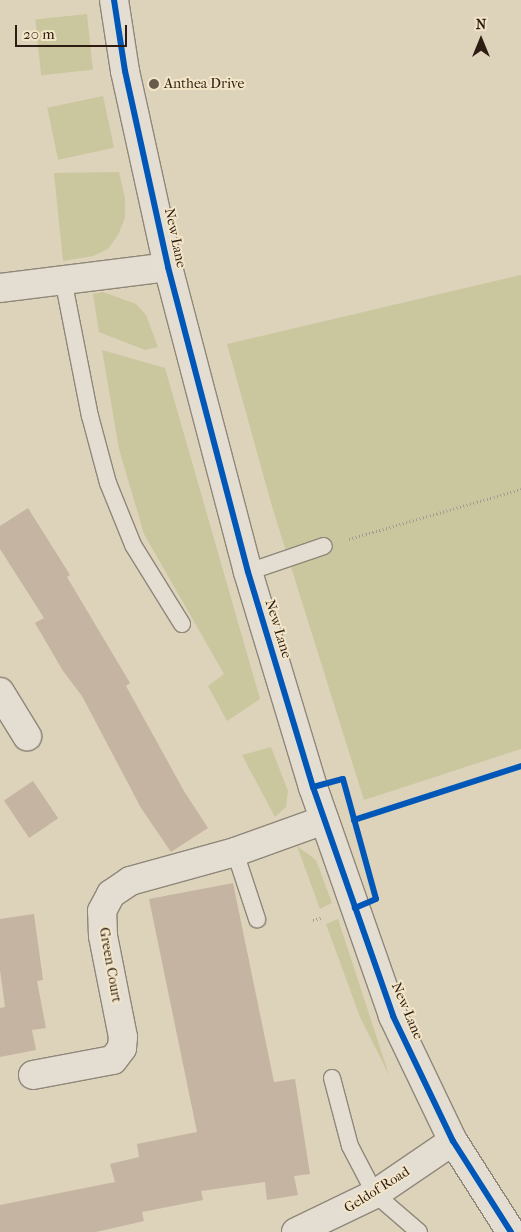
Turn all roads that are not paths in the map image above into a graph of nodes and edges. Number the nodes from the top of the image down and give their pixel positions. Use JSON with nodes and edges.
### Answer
{"nodes":[{"id":1,"x":114,"y":0,"type":"edge"},
{"id":2,"x":168,"y":267,"type":"junction"},
{"id":3,"x":63,"y":279,"type":"junction"},
{"id":4,"x":0,"y":288,"type":"edge"},
{"id":5,"x":324,"y":546,"type":"road end"},
{"id":6,"x":248,"y":572,"type":"junction"},
{"id":7,"x":182,"y":624,"type":"dead end"},
{"id":8,"x":0,"y":692,"type":"edge"},
{"id":9,"x":27,"y":736,"type":"dead end"},
{"id":10,"x":324,"y":820,"type":"junction"},
{"id":11,"x":235,"y":852,"type":"junction"},
{"id":12,"x":257,"y":919,"type":"dead end"},
{"id":13,"x":34,"y":1075,"type":"dead end"},
{"id":14,"x":332,"y":1078,"type":"dead end"},
{"id":15,"x":453,"y":1141,"type":"junction"},
{"id":16,"x":375,"y":1194,"type":"junction"},
{"id":17,"x":296,"y":1232,"type":"edge"},
{"id":18,"x":418,"y":1232,"type":"edge"},
{"id":19,"x":511,"y":1232,"type":"edge"}],
"edges":[{"from":1,"to":2,"type":"street","name":"New Lane"},
{"from":2,"to":3,"type":"street"},
{"from":2,"to":6,"type":"street","name":"New Lane"},
{"from":3,"to":4,"type":"street"},
{"from":3,"to":7,"type":"lane"},
{"from":5,"to":6,"type":"lane"},
{"from":6,"to":10,"type":"street","name":"New Lane"},
{"from":8,"to":9,"type":"street"},
{"from":10,"to":11,"type":"street","name":"Green Court"},
{"from":10,"to":15,"type":"street","name":"New Lane"},
{"from":11,"to":12,"type":"lane"},
{"from":11,"to":13,"type":"street","name":"Green Court"},
{"from":14,"to":16,"type":"lane"},
{"from":15,"to":16,"type":"street","name":"Geldof Road"},
{"from":15,"to":19,"type":"street","name":"New Lane"},
{"from":16,"to":17,"type":"street","name":"Geldof Road"},
{"from":16,"to":18,"type":"lane"}]}
